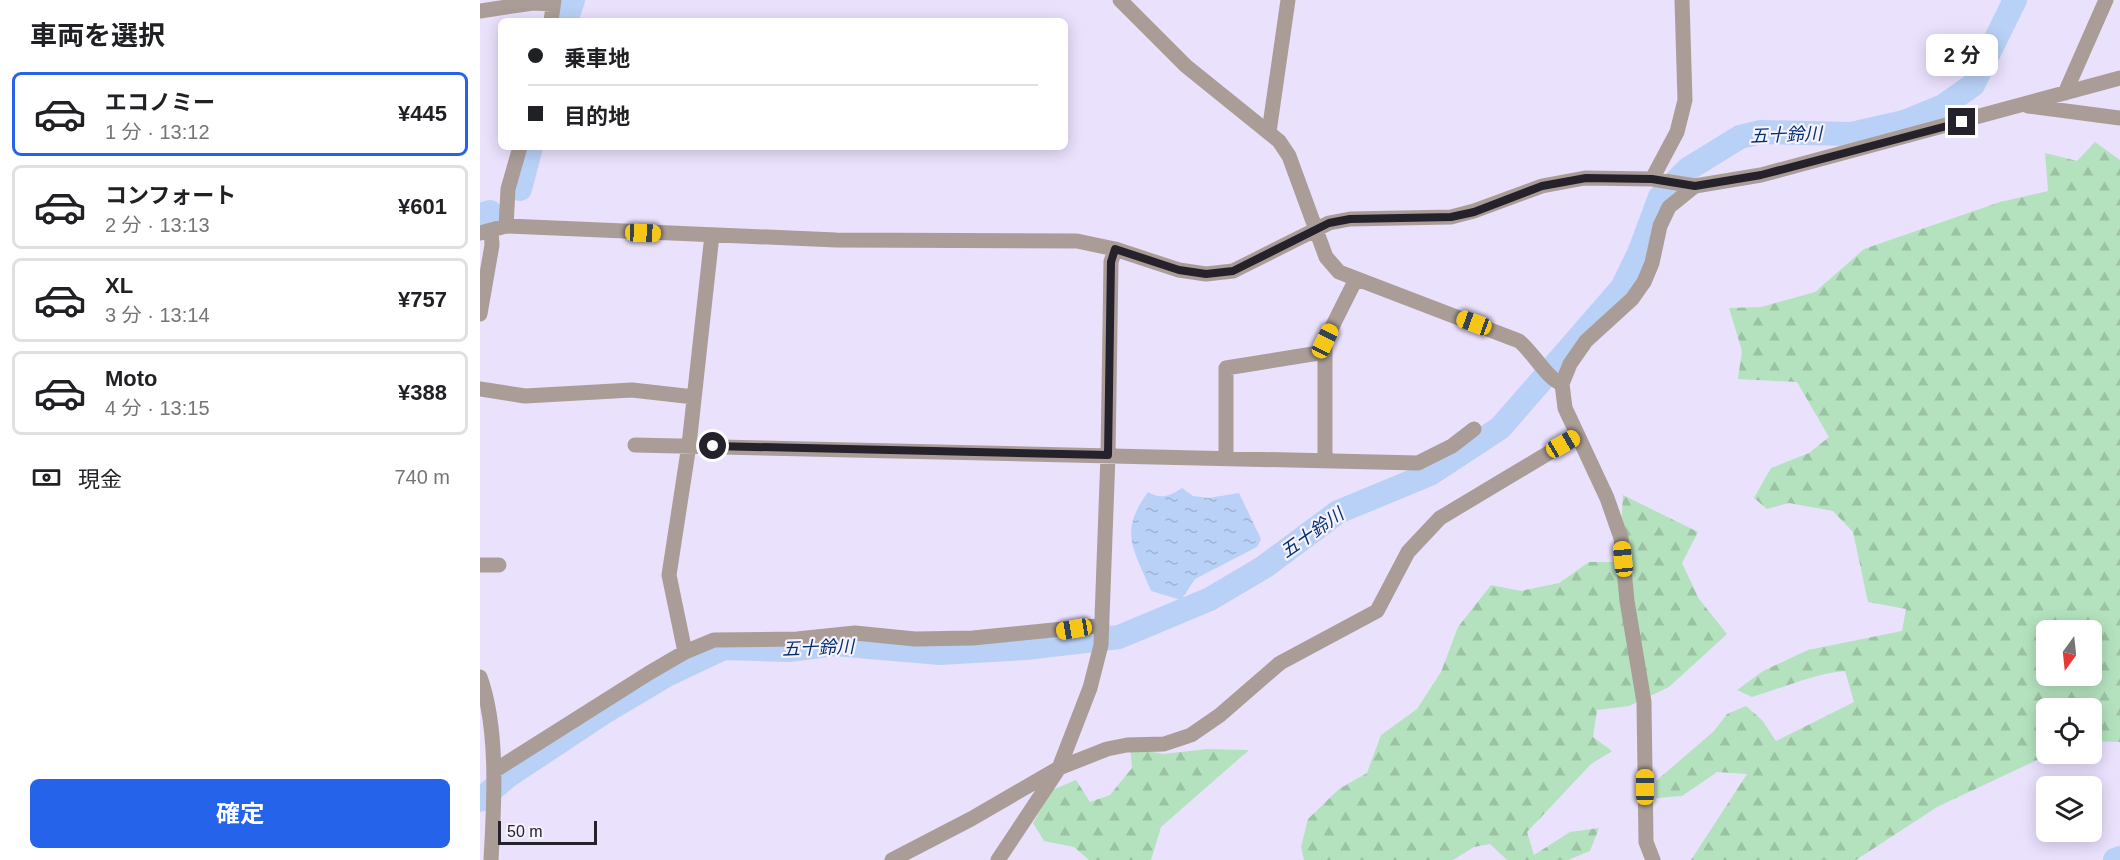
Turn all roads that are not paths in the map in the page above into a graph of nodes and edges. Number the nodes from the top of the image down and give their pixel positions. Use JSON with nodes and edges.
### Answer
{"nodes":[{"id":1,"x":1120,"y":0,"type":"edge"},
{"id":2,"x":1288,"y":0,"type":"edge"},
{"id":3,"x":1682,"y":0,"type":"edge"},
{"id":4,"x":2106,"y":0,"type":"edge"},
{"id":5,"x":553,"y":2,"type":"edge"},
{"id":6,"x":480,"y":11,"type":"edge"},
{"id":7,"x":550,"y":18,"type":"edge"},
{"id":8,"x":2120,"y":78,"type":"edge"},
{"id":9,"x":2065,"y":93,"type":"junction"},
{"id":10,"x":2024,"y":105,"type":"junction"},
{"id":11,"x":2120,"y":118,"type":"edge"},
{"id":12,"x":1269,"y":132,"type":"junction"},
{"id":13,"x":519,"y":150,"type":"edge"},
{"id":14,"x":1657,"y":180,"type":"junction"},
{"id":15,"x":1690,"y":185,"type":"junction"},
{"id":16,"x":506,"y":226,"type":"junction"},
{"id":17,"x":1315,"y":228,"type":"junction"},
{"id":18,"x":485,"y":231,"type":"edge"},
{"id":19,"x":712,"y":235,"type":"junction"},
{"id":20,"x":1115,"y":249,"type":"junction"},
{"id":21,"x":1355,"y":281,"type":"junction"},
{"id":22,"x":480,"y":314,"type":"edge"},
{"id":23,"x":1325,"y":352,"type":"junction"},
{"id":24,"x":1557,"y":382,"type":"junction"},
{"id":25,"x":480,"y":389,"type":"edge"},
{"id":26,"x":694,"y":397,"type":"junction"},
{"id":27,"x":1474,"y":429,"type":"dead end"},
{"id":28,"x":1577,"y":436,"type":"junction"},
{"id":29,"x":689,"y":445,"type":"junction"},
{"id":30,"x":635,"y":446,"type":"dead end"},
{"id":31,"x":1108,"y":455,"type":"junction"},
{"id":32,"x":1226,"y":458,"type":"junction"},
{"id":33,"x":1325,"y":460,"type":"junction"},
{"id":34,"x":480,"y":565,"type":"edge"},
{"id":35,"x":499,"y":565,"type":"dead end"},
{"id":36,"x":1102,"y":634,"type":"junction"},
{"id":37,"x":685,"y":652,"type":"junction"},
{"id":38,"x":480,"y":677,"type":"edge"},
{"id":39,"x":1059,"y":768,"type":"junction"},
{"id":40,"x":494,"y":775,"type":"junction"},
{"id":41,"x":490,"y":860,"type":"edge"},
{"id":42,"x":891,"y":860,"type":"edge"},
{"id":43,"x":998,"y":860,"type":"edge"},
{"id":44,"x":1653,"y":860,"type":"edge"}],
"edges":[{"from":1,"to":12,"type":"street"},
{"from":2,"to":12,"type":"street"},
{"from":3,"to":14,"type":"street"},
{"from":4,"to":9,"type":"street"},
{"from":5,"to":6,"type":"street"},
{"from":5,"to":7,"type":"street"},
{"from":8,"to":9,"type":"street"},
{"from":9,"to":10,"type":"street"},
{"from":10,"to":11,"type":"street"},
{"from":10,"to":15,"type":"street"},
{"from":12,"to":17,"type":"street"},
{"from":13,"to":16,"type":"street"},
{"from":14,"to":15,"type":"street"},
{"from":14,"to":17,"type":"street"},
{"from":15,"to":24,"type":"street"},
{"from":16,"to":18,"type":"street"},
{"from":16,"to":19,"type":"street"},
{"from":17,"to":20,"type":"street"},
{"from":17,"to":21,"type":"street"},
{"from":18,"to":22,"type":"street"},
{"from":19,"to":20,"type":"street"},
{"from":19,"to":26,"type":"street"},
{"from":20,"to":31,"type":"street"},
{"from":21,"to":23,"type":"street"},
{"from":21,"to":24,"type":"street"},
{"from":23,"to":32,"type":"street"},
{"from":23,"to":33,"type":"street"},
{"from":24,"to":28,"type":"street"},
{"from":25,"to":26,"type":"street"},
{"from":26,"to":29,"type":"street"},
{"from":27,"to":33,"type":"street"},
{"from":28,"to":39,"type":"street"},
{"from":28,"to":44,"type":"street"},
{"from":29,"to":30,"type":"street"},
{"from":29,"to":31,"type":"street"},
{"from":29,"to":37,"type":"street"},
{"from":31,"to":32,"type":"street"},
{"from":31,"to":36,"type":"street"},
{"from":32,"to":33,"type":"street"},
{"from":34,"to":35,"type":"street"},
{"from":36,"to":37,"type":"street"},
{"from":36,"to":39,"type":"street"},
{"from":37,"to":40,"type":"street"},
{"from":38,"to":40,"type":"street"},
{"from":39,"to":42,"type":"street"},
{"from":39,"to":43,"type":"street"},
{"from":40,"to":41,"type":"street"}]}
